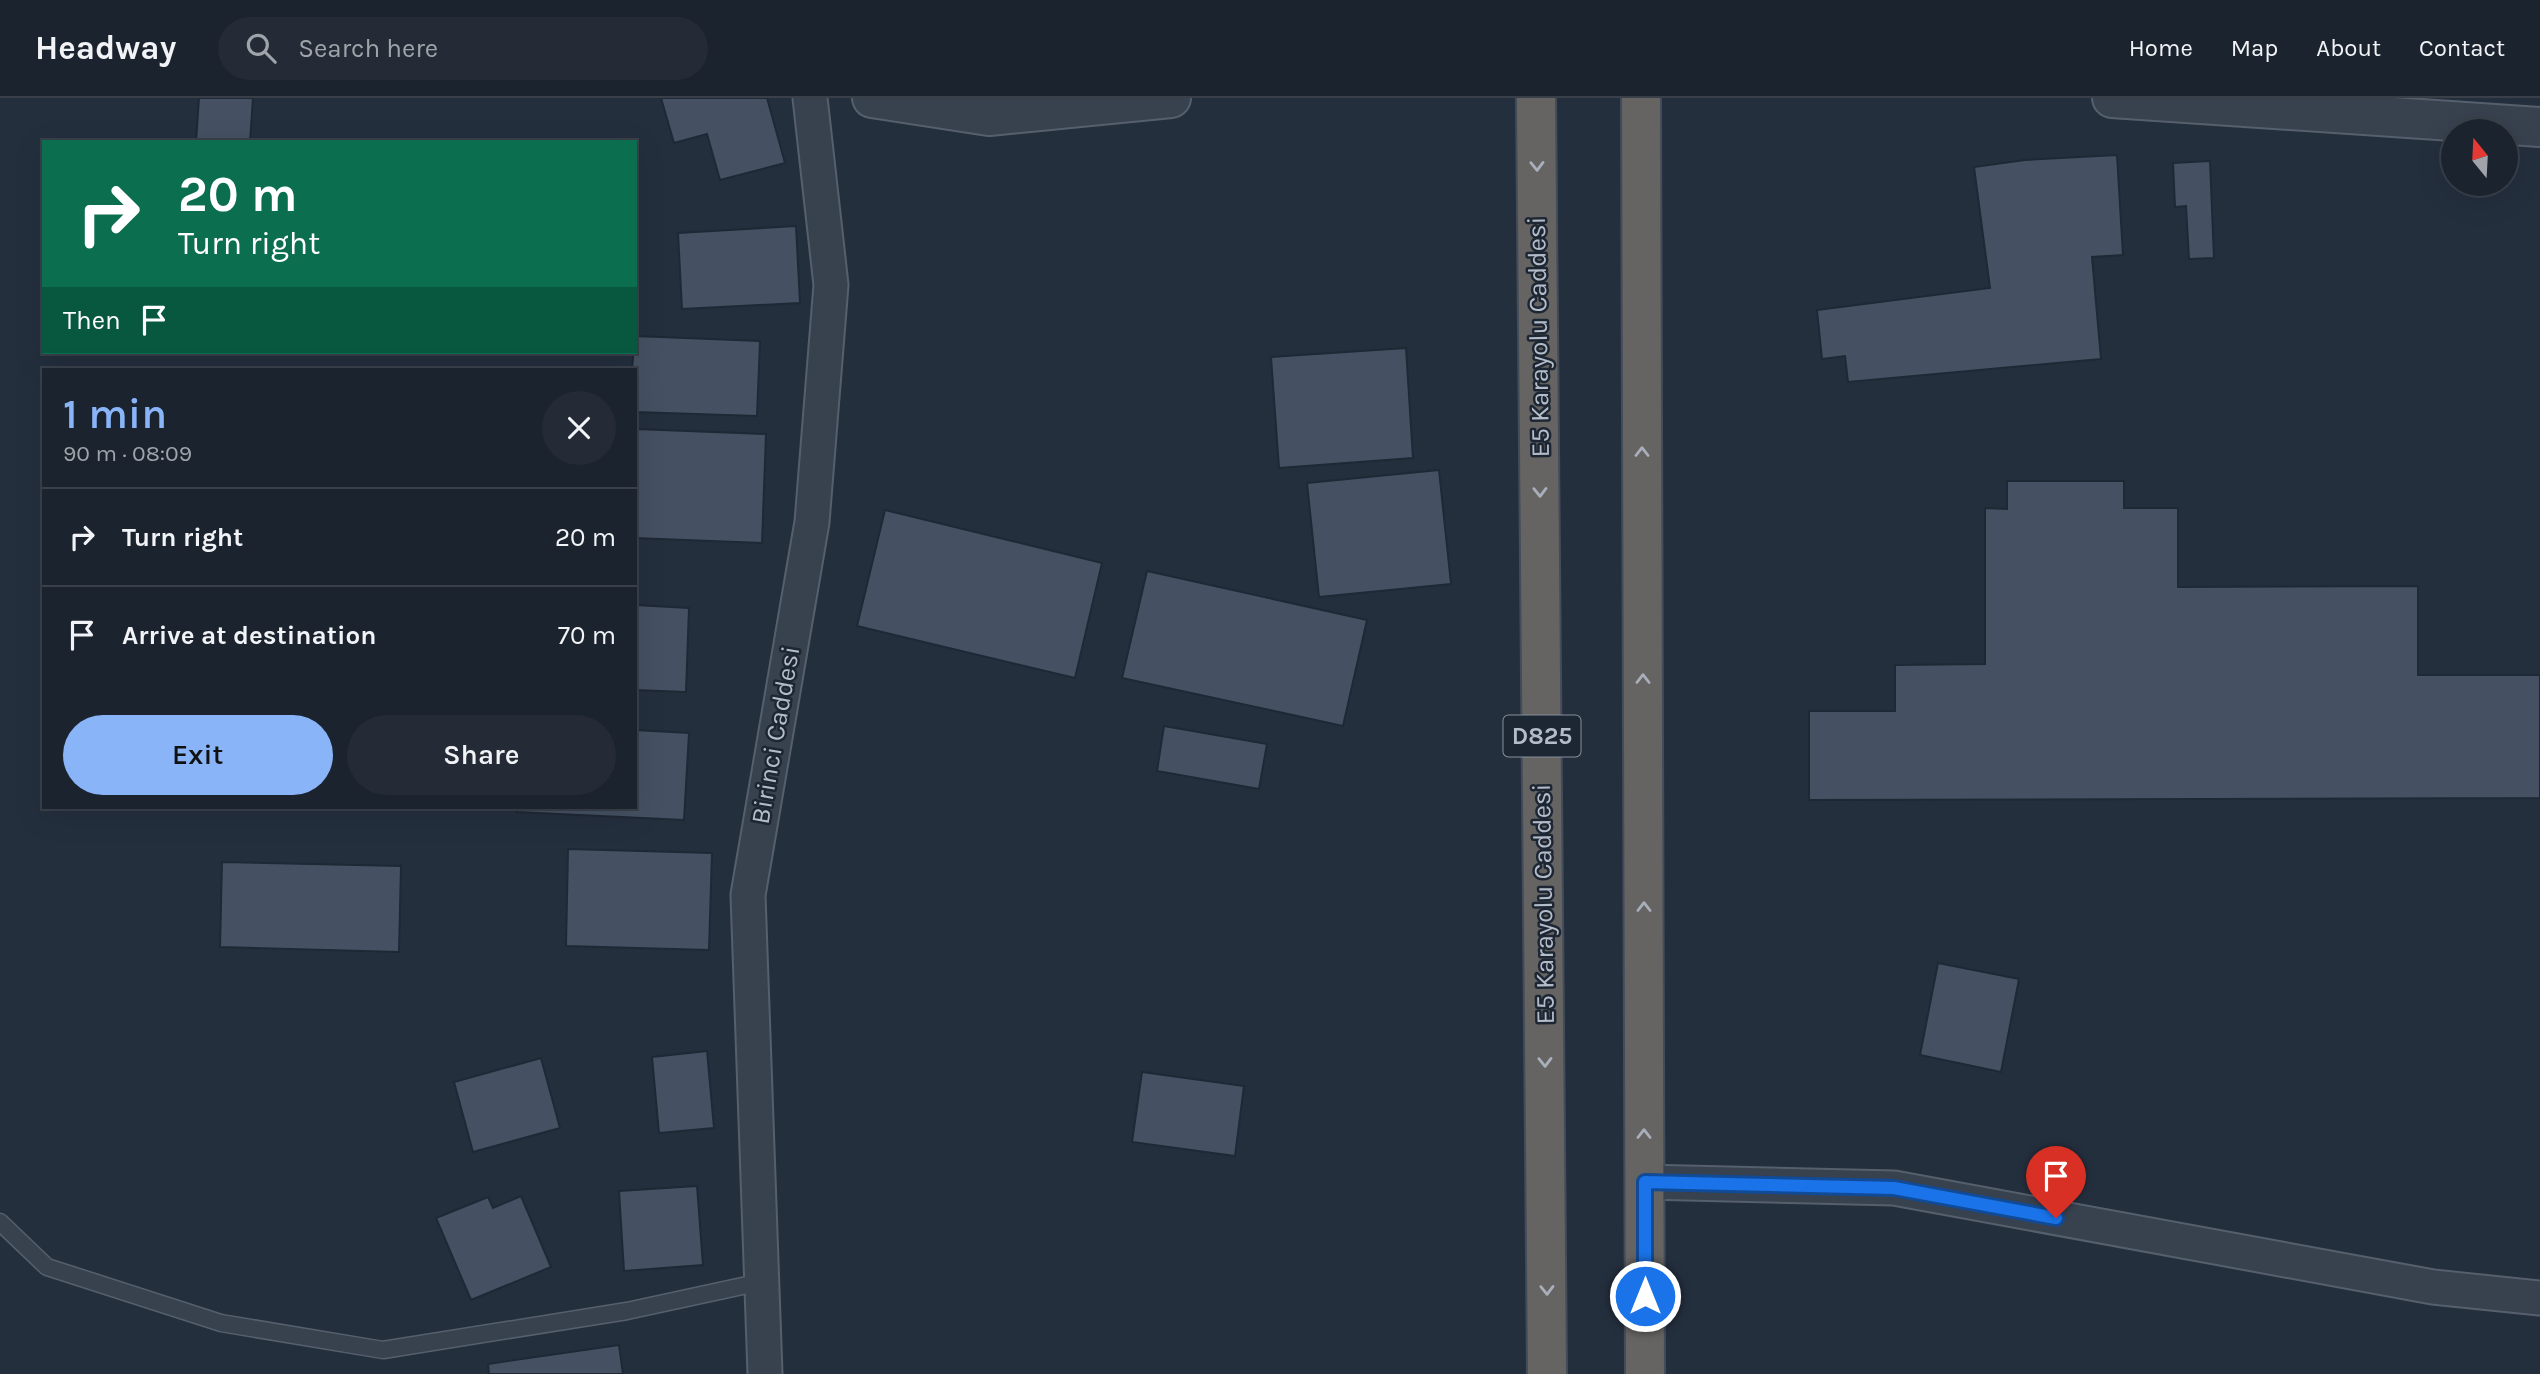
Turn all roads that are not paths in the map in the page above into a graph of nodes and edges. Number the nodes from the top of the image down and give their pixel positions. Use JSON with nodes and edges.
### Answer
{"nodes":[{"id":1,"x":810,"y":98,"type":"edge"},
{"id":2,"x":872,"y":98,"type":"edge"},
{"id":3,"x":1171,"y":98,"type":"edge"},
{"id":4,"x":1536,"y":98,"type":"edge"},
{"id":5,"x":1641,"y":98,"type":"edge"},
{"id":6,"x":2112,"y":98,"type":"edge"},
{"id":7,"x":2540,"y":127,"type":"edge"},
{"id":8,"x":1645,"y":1182,"type":"junction"},
{"id":9,"x":0,"y":1222,"type":"edge"},
{"id":10,"x":761,"y":1282,"type":"junction"},
{"id":11,"x":2540,"y":1298,"type":"edge"},
{"id":12,"x":765,"y":1374,"type":"edge"},
{"id":13,"x":1547,"y":1374,"type":"edge"},
{"id":14,"x":1645,"y":1374,"type":"edge"}],
"edges":[{"from":1,"to":10,"type":"street","name":"Birinci Caddesi"},
{"from":2,"to":3,"type":"street"},
{"from":4,"to":13,"type":"highway","name":"E5 Karayolu Caddesi","number":"D825","one_way":true},
{"from":8,"to":5,"type":"highway","one_way":true},
{"from":6,"to":7,"type":"street"},
{"from":8,"to":11,"type":"street"},
{"from":8,"to":14,"type":"highway"},
{"from":9,"to":10,"type":"lane"},
{"from":10,"to":12,"type":"street","name":"Birinci Caddesi"}]}
